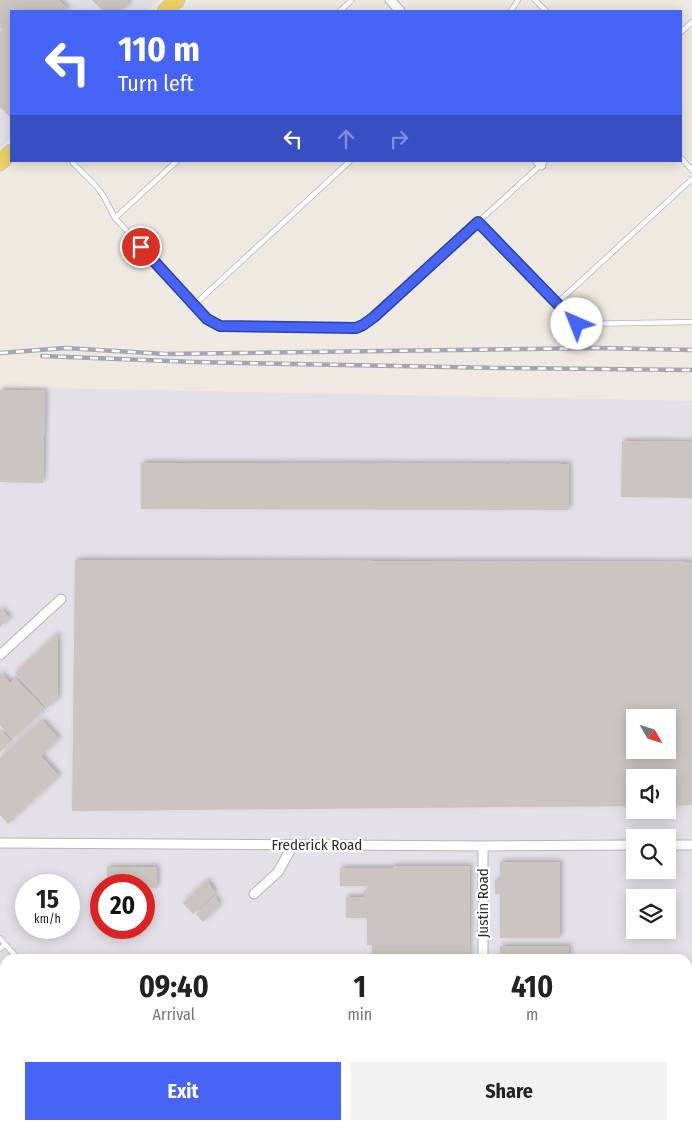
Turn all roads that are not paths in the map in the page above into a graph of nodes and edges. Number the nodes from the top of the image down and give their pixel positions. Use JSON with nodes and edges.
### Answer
{"nodes":[{"id":1,"x":177,"y":0,"type":"edge"},
{"id":2,"x":352,"y":0,"type":"edge"},
{"id":3,"x":390,"y":0,"type":"edge"},
{"id":4,"x":535,"y":0,"type":"edge"},
{"id":5,"x":165,"y":10,"type":"edge"},
{"id":6,"x":341,"y":10,"type":"edge"},
{"id":7,"x":399,"y":10,"type":"edge"},
{"id":8,"x":545,"y":10,"type":"edge"},
{"id":9,"x":692,"y":22,"type":"edge"},
{"id":10,"x":682,"y":31,"type":"edge"},
{"id":11,"x":10,"y":153,"type":"edge"},
{"id":12,"x":682,"y":159,"type":"edge"},
{"id":13,"x":176,"y":162,"type":"edge"},
{"id":14,"x":349,"y":162,"type":"edge"},
{"id":15,"x":541,"y":162,"type":"edge"},
{"id":16,"x":0,"y":163,"type":"edge"},
{"id":17,"x":74,"y":163,"type":"dead end"},
{"id":18,"x":692,"y":170,"type":"edge"},
{"id":19,"x":692,"y":179,"type":"edge"},
{"id":20,"x":115,"y":218,"type":"junction"},
{"id":21,"x":478,"y":222,"type":"junction"},
{"id":22,"x":557,"y":304,"type":"junction"},
{"id":23,"x":194,"y":305,"type":"junction"},
{"id":24,"x":692,"y":322,"type":"edge"},
{"id":25,"x":60,"y":599,"type":"dead end"},
{"id":26,"x":0,"y":655,"type":"edge"},
{"id":27,"x":0,"y":843,"type":"edge"},
{"id":28,"x":692,"y":844,"type":"edge"},
{"id":29,"x":293,"y":845,"type":"junction"},
{"id":30,"x":626,"y":845,"type":"edge"},
{"id":31,"x":676,"y":845,"type":"edge"},
{"id":32,"x":483,"y":846,"type":"junction"},
{"id":33,"x":254,"y":894,"type":"dead end"},
{"id":34,"x":0,"y":938,"type":"edge"},
{"id":35,"x":5,"y":944,"type":"junction"},
{"id":36,"x":0,"y":949,"type":"edge"},
{"id":37,"x":14,"y":954,"type":"edge"},
{"id":38,"x":483,"y":954,"type":"edge"}],
"edges":[{"from":1,"to":5,"type":"main road"},
{"from":2,"to":6,"type":"lane"},
{"from":3,"to":7,"type":"street"},
{"from":4,"to":8,"type":"lane"},
{"from":9,"to":10,"type":"lane"},
{"from":11,"to":16,"type":"main road"},
{"from":12,"to":18,"type":"lane"},
{"from":13,"to":20,"type":"lane"},
{"from":14,"to":23,"type":"lane"},
{"from":15,"to":21,"type":"lane"},
{"from":17,"to":20,"type":"lane"},
{"from":19,"to":22,"type":"lane"},
{"from":20,"to":23,"type":"lane"},
{"from":21,"to":22,"type":"lane"},
{"from":21,"to":23,"type":"lane"},
{"from":22,"to":24,"type":"lane"},
{"from":25,"to":26,"type":"street"},
{"from":27,"to":29,"type":"street","name":"Frederick Road"},
{"from":28,"to":31,"type":"street"},
{"from":29,"to":32,"type":"street","name":"Frederick Road"},
{"from":29,"to":33,"type":"street"},
{"from":30,"to":32,"type":"street","name":"Frederick Road"},
{"from":32,"to":38,"type":"street","name":"Justin Road"},
{"from":34,"to":35,"type":"lane"},
{"from":35,"to":36,"type":"lane"},
{"from":35,"to":37,"type":"lane"}]}
